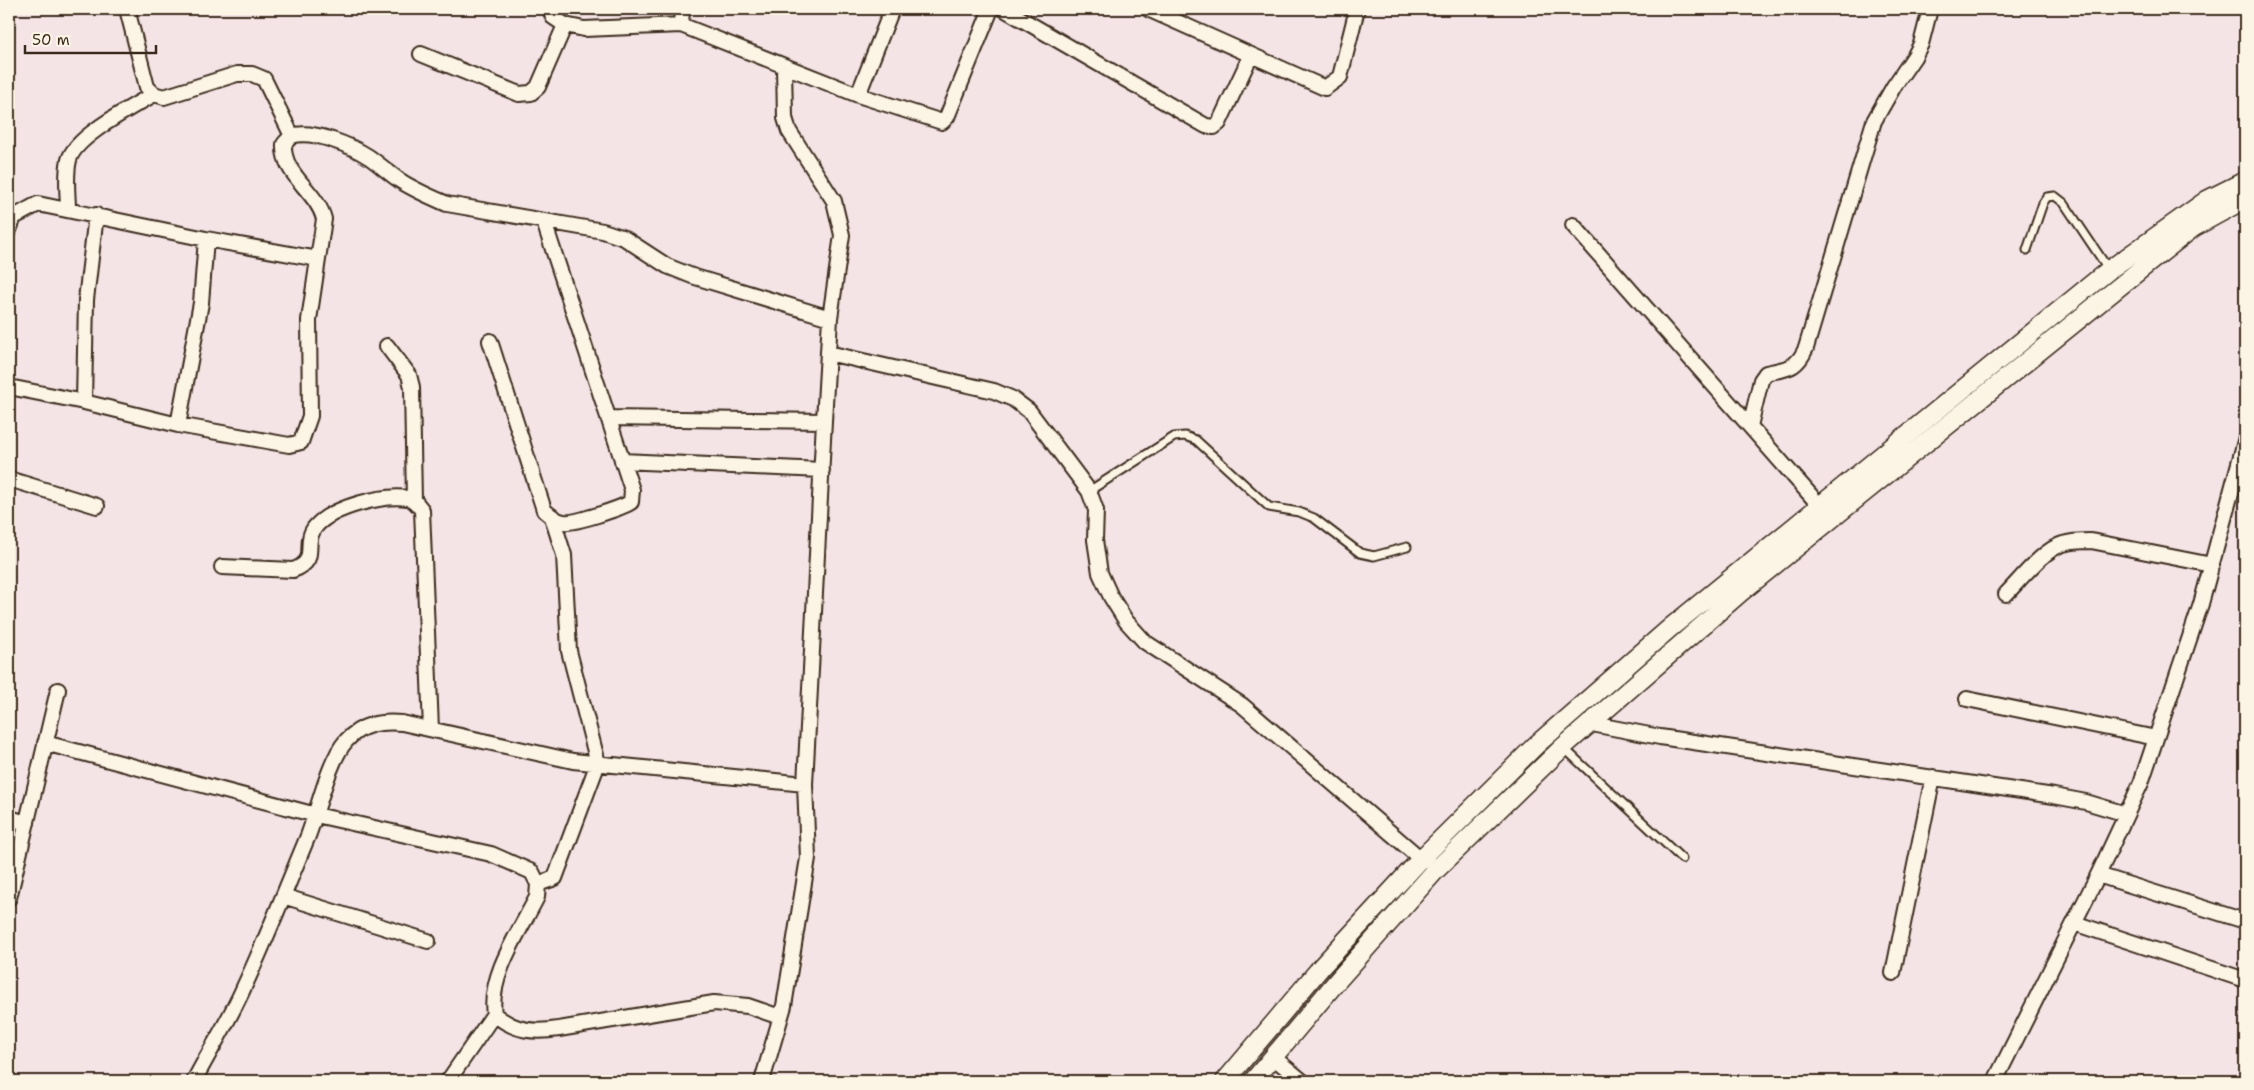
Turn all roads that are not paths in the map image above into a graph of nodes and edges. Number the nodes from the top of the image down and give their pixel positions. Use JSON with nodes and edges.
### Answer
{"nodes":[{"id":1,"x":127,"y":9,"type":"edge"},
{"id":2,"x":550,"y":9,"type":"edge"},
{"id":3,"x":682,"y":9,"type":"edge"},
{"id":4,"x":892,"y":9,"type":"edge"},
{"id":5,"x":991,"y":9,"type":"edge"},
{"id":6,"x":1004,"y":9,"type":"edge"},
{"id":7,"x":1148,"y":9,"type":"edge"},
{"id":8,"x":1357,"y":9,"type":"edge"},
{"id":9,"x":1930,"y":9,"type":"edge"},
{"id":10,"x":565,"y":25,"type":"junction"},
{"id":11,"x":681,"y":25,"type":"junction"},
{"id":12,"x":421,"y":54,"type":"dead end"},
{"id":13,"x":1250,"y":55,"type":"junction"},
{"id":14,"x":784,"y":66,"type":"junction"},
{"id":15,"x":154,"y":94,"type":"junction"},
{"id":16,"x":858,"y":95,"type":"junction"},
{"id":17,"x":292,"y":136,"type":"junction"},
{"id":18,"x":2245,"y":181,"type":"edge"},
{"id":19,"x":2245,"y":199,"type":"edge"},
{"id":20,"x":68,"y":210,"type":"junction"},
{"id":21,"x":96,"y":215,"type":"junction"},
{"id":22,"x":544,"y":222,"type":"junction"},
{"id":23,"x":1573,"y":225,"type":"dead end"},
{"id":24,"x":9,"y":230,"type":"edge"},
{"id":25,"x":206,"y":239,"type":"junction"},
{"id":26,"x":2027,"y":250,"type":"dead end"},
{"id":27,"x":318,"y":259,"type":"junction"},
{"id":28,"x":2109,"y":270,"type":"junction"},
{"id":29,"x":830,"y":318,"type":"junction"},
{"id":30,"x":490,"y":341,"type":"dead end"},
{"id":31,"x":387,"y":346,"type":"dead end"},
{"id":32,"x":828,"y":353,"type":"junction"},
{"id":33,"x":9,"y":387,"type":"edge"},
{"id":34,"x":84,"y":402,"type":"junction"},
{"id":35,"x":608,"y":418,"type":"junction"},
{"id":36,"x":824,"y":422,"type":"junction"},
{"id":37,"x":178,"y":425,"type":"junction"},
{"id":38,"x":1750,"y":426,"type":"junction"},
{"id":39,"x":2245,"y":441,"type":"edge"},
{"id":40,"x":622,"y":462,"type":"junction"},
{"id":41,"x":822,"y":470,"type":"junction"},
{"id":42,"x":9,"y":479,"type":"edge"},
{"id":43,"x":1089,"y":491,"type":"junction"},
{"id":44,"x":414,"y":501,"type":"junction"},
{"id":45,"x":97,"y":506,"type":"dead end"},
{"id":46,"x":1820,"y":506,"type":"junction"},
{"id":47,"x":552,"y":517,"type":"junction"},
{"id":48,"x":1407,"y":547,"type":"dead end"},
{"id":49,"x":2212,"y":565,"type":"junction"},
{"id":50,"x":222,"y":567,"type":"dead end"},
{"id":51,"x":2006,"y":594,"type":"dead end"},
{"id":52,"x":58,"y":690,"type":"dead end"},
{"id":53,"x":1967,"y":699,"type":"dead end"},
{"id":54,"x":1592,"y":724,"type":"junction"},
{"id":55,"x":431,"y":729,"type":"junction"},
{"id":56,"x":2156,"y":738,"type":"junction"},
{"id":57,"x":45,"y":743,"type":"junction"},
{"id":58,"x":1564,"y":747,"type":"junction"},
{"id":59,"x":598,"y":763,"type":"junction"},
{"id":60,"x":1934,"y":777,"type":"junction"},
{"id":61,"x":805,"y":784,"type":"junction"},
{"id":62,"x":2126,"y":814,"type":"junction"},
{"id":63,"x":316,"y":815,"type":"junction"},
{"id":64,"x":9,"y":818,"type":"edge"},
{"id":65,"x":27,"y":823,"type":"junction"},
{"id":66,"x":1421,"y":859,"type":"junction"},
{"id":67,"x":1682,"y":859,"type":"dead end"},
{"id":68,"x":2098,"y":875,"type":"junction"},
{"id":69,"x":538,"y":884,"type":"junction"},
{"id":70,"x":283,"y":896,"type":"junction"},
{"id":71,"x":9,"y":898,"type":"edge"},
{"id":72,"x":2245,"y":921,"type":"edge"},
{"id":73,"x":2074,"y":923,"type":"junction"},
{"id":74,"x":428,"y":941,"type":"dead end"},
{"id":75,"x":1893,"y":973,"type":"dead end"},
{"id":76,"x":2245,"y":980,"type":"edge"},
{"id":77,"x":494,"y":1014,"type":"junction"},
{"id":78,"x":780,"y":1017,"type":"junction"},
{"id":79,"x":1273,"y":1058,"type":"junction"},
{"id":80,"x":194,"y":1081,"type":"edge"},
{"id":81,"x":448,"y":1081,"type":"edge"},
{"id":82,"x":762,"y":1081,"type":"edge"},
{"id":83,"x":1225,"y":1081,"type":"edge"},
{"id":84,"x":1252,"y":1081,"type":"edge"},
{"id":85,"x":1302,"y":1081,"type":"edge"},
{"id":86,"x":1995,"y":1081,"type":"edge"}],
"edges":[{"from":1,"to":15,"type":"street"},
{"from":2,"to":10,"type":"street"},
{"from":3,"to":11,"type":"street"},
{"from":4,"to":16,"type":"street"},
{"from":5,"to":16,"type":"street"},
{"from":6,"to":13,"type":"street"},
{"from":7,"to":13,"type":"street"},
{"from":8,"to":13,"type":"street"},
{"from":9,"to":38,"type":"street"},
{"from":10,"to":11,"type":"street"},
{"from":10,"to":12,"type":"street"},
{"from":11,"to":14,"type":"street"},
{"from":14,"to":16,"type":"street"},
{"from":14,"to":29,"type":"street"},
{"from":15,"to":17,"type":"street"},
{"from":15,"to":20,"type":"street"},
{"from":17,"to":22,"type":"street"},
{"from":17,"to":27,"type":"street"},
{"from":18,"to":28,"type":"street"},
{"from":19,"to":54,"type":"street"},
{"from":20,"to":21,"type":"street"},
{"from":20,"to":24,"type":"street"},
{"from":21,"to":25,"type":"street"},
{"from":21,"to":34,"type":"street"},
{"from":22,"to":29,"type":"street"},
{"from":22,"to":35,"type":"street"},
{"from":23,"to":38,"type":"street"},
{"from":25,"to":27,"type":"street"},
{"from":25,"to":37,"type":"street"},
{"from":26,"to":28,"type":"lane"},
{"from":27,"to":37,"type":"street"},
{"from":28,"to":46,"type":"street"},
{"from":29,"to":32,"type":"street"},
{"from":30,"to":47,"type":"street"},
{"from":31,"to":44,"type":"street"},
{"from":32,"to":36,"type":"street"},
{"from":32,"to":43,"type":"street"},
{"from":33,"to":34,"type":"street"},
{"from":34,"to":37,"type":"street"},
{"from":35,"to":36,"type":"street"},
{"from":35,"to":40,"type":"street"},
{"from":36,"to":41,"type":"street"},
{"from":38,"to":46,"type":"street"},
{"from":39,"to":49,"type":"street"},
{"from":40,"to":41,"type":"street"},
{"from":40,"to":47,"type":"street"},
{"from":41,"to":61,"type":"street"},
{"from":42,"to":45,"type":"street"},
{"from":43,"to":48,"type":"lane"},
{"from":43,"to":66,"type":"street"},
{"from":44,"to":50,"type":"street"},
{"from":44,"to":55,"type":"street"},
{"from":46,"to":66,"type":"street"},
{"from":47,"to":59,"type":"street"},
{"from":49,"to":51,"type":"street"},
{"from":49,"to":56,"type":"street"},
{"from":52,"to":57,"type":"street"},
{"from":53,"to":56,"type":"street"},
{"from":54,"to":58,"type":"street"},
{"from":54,"to":60,"type":"street"},
{"from":55,"to":59,"type":"street"},
{"from":55,"to":63,"type":"street"},
{"from":56,"to":62,"type":"street"},
{"from":57,"to":63,"type":"street"},
{"from":57,"to":65,"type":"street"},
{"from":58,"to":67,"type":"lane"},
{"from":58,"to":79,"type":"street"},
{"from":59,"to":61,"type":"street"},
{"from":59,"to":69,"type":"street"},
{"from":60,"to":62,"type":"street"},
{"from":60,"to":75,"type":"street"},
{"from":61,"to":78,"type":"street"},
{"from":62,"to":68,"type":"street"},
{"from":63,"to":69,"type":"street"},
{"from":63,"to":70,"type":"street"},
{"from":64,"to":65,"type":"street"},
{"from":65,"to":71,"type":"street"},
{"from":66,"to":83,"type":"street"},
{"from":68,"to":72,"type":"street"},
{"from":68,"to":73,"type":"street"},
{"from":69,"to":77,"type":"street"},
{"from":70,"to":74,"type":"street"},
{"from":70,"to":80,"type":"street"},
{"from":73,"to":76,"type":"street"},
{"from":73,"to":86,"type":"street"},
{"from":77,"to":78,"type":"street"},
{"from":77,"to":81,"type":"street"},
{"from":78,"to":82,"type":"street"},
{"from":79,"to":84,"type":"street"},
{"from":79,"to":85,"type":"street"}]}
